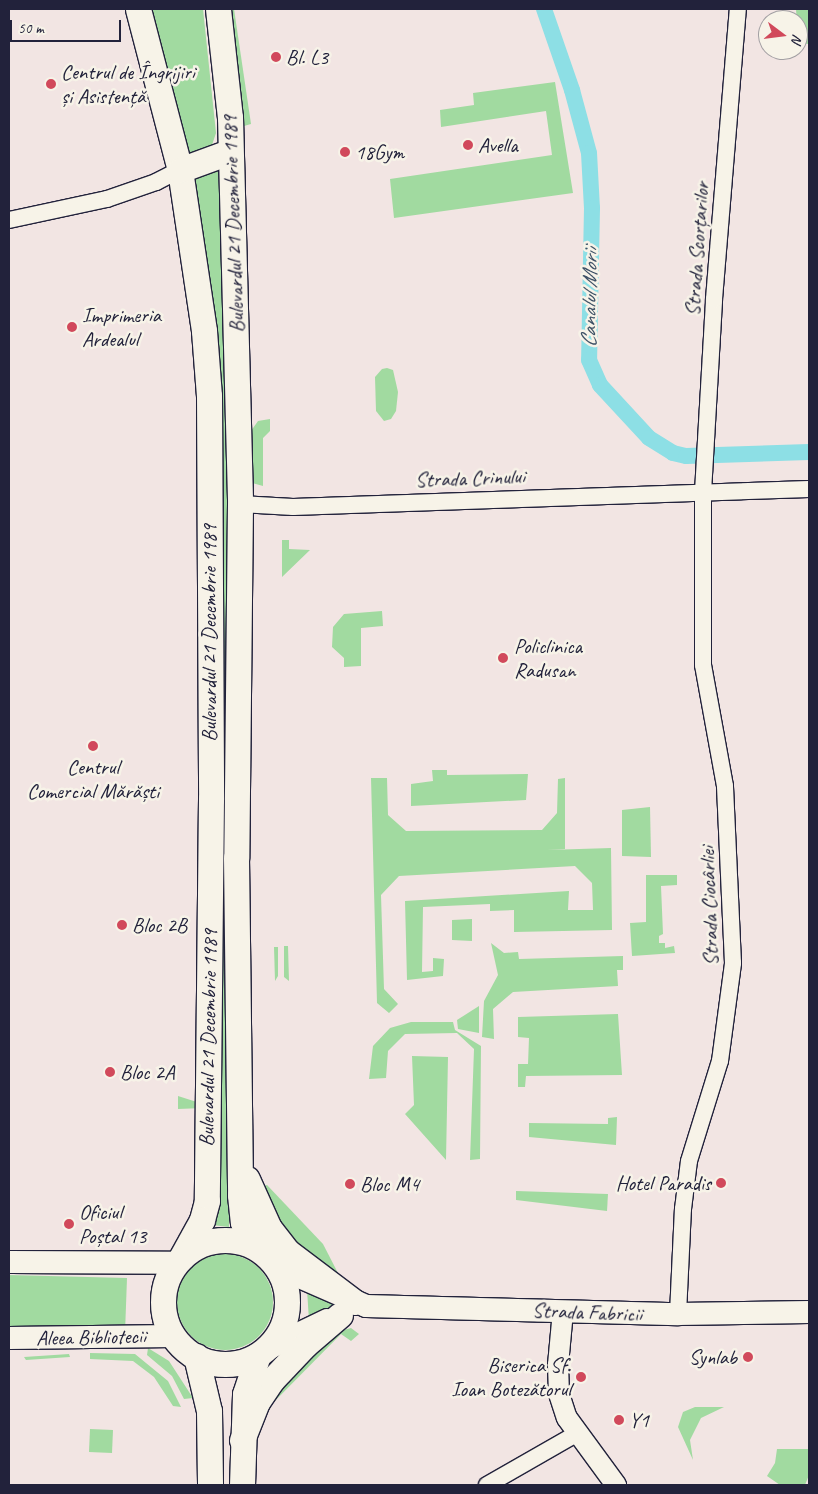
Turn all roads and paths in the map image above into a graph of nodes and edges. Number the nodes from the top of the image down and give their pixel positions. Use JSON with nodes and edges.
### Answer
{"nodes":[{"id":1,"x":138,"y":9,"type":"edge"},
{"id":2,"x":218,"y":9,"type":"edge"},
{"id":3,"x":738,"y":9,"type":"edge"},
{"id":4,"x":229,"y":152,"type":"junction"},
{"id":5,"x":180,"y":170,"type":"junction"},
{"id":6,"x":9,"y":220,"type":"edge"},
{"id":7,"x":809,"y":488,"type":"edge"},
{"id":8,"x":703,"y":492,"type":"junction"},
{"id":9,"x":240,"y":504,"type":"junction"},
{"id":10,"x":239,"y":1156,"type":"junction"},
{"id":11,"x":262,"y":1252,"type":"junction"},
{"id":12,"x":179,"y":1260,"type":"junction"},
{"id":13,"x":9,"y":1262,"type":"edge"},
{"id":14,"x":353,"y":1308,"type":"junction"},
{"id":15,"x":564,"y":1311,"type":"junction"},
{"id":16,"x":809,"y":1312,"type":"edge"},
{"id":17,"x":678,"y":1314,"type":"junction"},
{"id":18,"x":174,"y":1336,"type":"junction"},
{"id":19,"x":9,"y":1338,"type":"edge"},
{"id":20,"x":260,"y":1353,"type":"junction"},
{"id":21,"x":196,"y":1356,"type":"junction"},
{"id":22,"x":576,"y":1434,"type":"junction"},
{"id":23,"x":242,"y":1440,"type":"junction"},
{"id":24,"x":210,"y":1485,"type":"edge"},
{"id":25,"x":242,"y":1485,"type":"edge"},
{"id":26,"x":487,"y":1485,"type":"edge"},
{"id":27,"x":616,"y":1485,"type":"edge"}],
"edges":[{"from":1,"to":5,"type":"main road","name":"Bulevardul 21 Decembrie 1989"},
{"from":2,"to":4,"type":"main road","name":"Bulevardul 21 Decembrie 1989"},
{"from":3,"to":8,"type":"street","name":"Strada Scorțarilor"},
{"from":4,"to":5,"type":"main road"},
{"from":4,"to":9,"type":"main road","name":"Bulevardul 21 Decembrie 1989"},
{"from":5,"to":6,"type":"street"},
{"from":5,"to":12,"type":"main road","name":"Bulevardul 21 Decembrie 1989"},
{"from":7,"to":8,"type":"street","name":"Strada Crinului"},
{"from":8,"to":9,"type":"street","name":"Strada Crinului"},
{"from":8,"to":17,"type":"street","name":"Strada Ciocârliei"},
{"from":9,"to":10,"type":"main road","name":"Bulevardul 21 Decembrie 1989"},
{"from":10,"to":11,"type":"main road","name":"Bulevardul 21 Decembrie 1989"},
{"from":10,"to":14,"type":"main road"},
{"from":11,"to":12,"type":"main road"},
{"from":11,"to":14,"type":"main road","name":"Strada Fabricii"},
{"from":11,"to":20,"type":"main road"},
{"from":12,"to":13,"type":"main road"},
{"from":12,"to":18,"type":"main road"},
{"from":14,"to":15,"type":"main road","name":"Strada Fabricii"},
{"from":14,"to":20,"type":"main road","name":"Strada Fabricii"},
{"from":14,"to":23,"type":"main road"},
{"from":15,"to":17,"type":"main road","name":"Strada Fabricii"},
{"from":15,"to":22,"type":"street"},
{"from":16,"to":17,"type":"main road","name":"Strada Fabricii"},
{"from":18,"to":19,"type":"main road","name":"Aleea Bibliotecii"},
{"from":18,"to":21,"type":"main road"},
{"from":20,"to":21,"type":"main road"},
{"from":20,"to":23,"type":"main road"},
{"from":21,"to":24,"type":"main road"},
{"from":22,"to":26,"type":"street"},
{"from":22,"to":27,"type":"street"},
{"from":23,"to":25,"type":"main road"}]}
